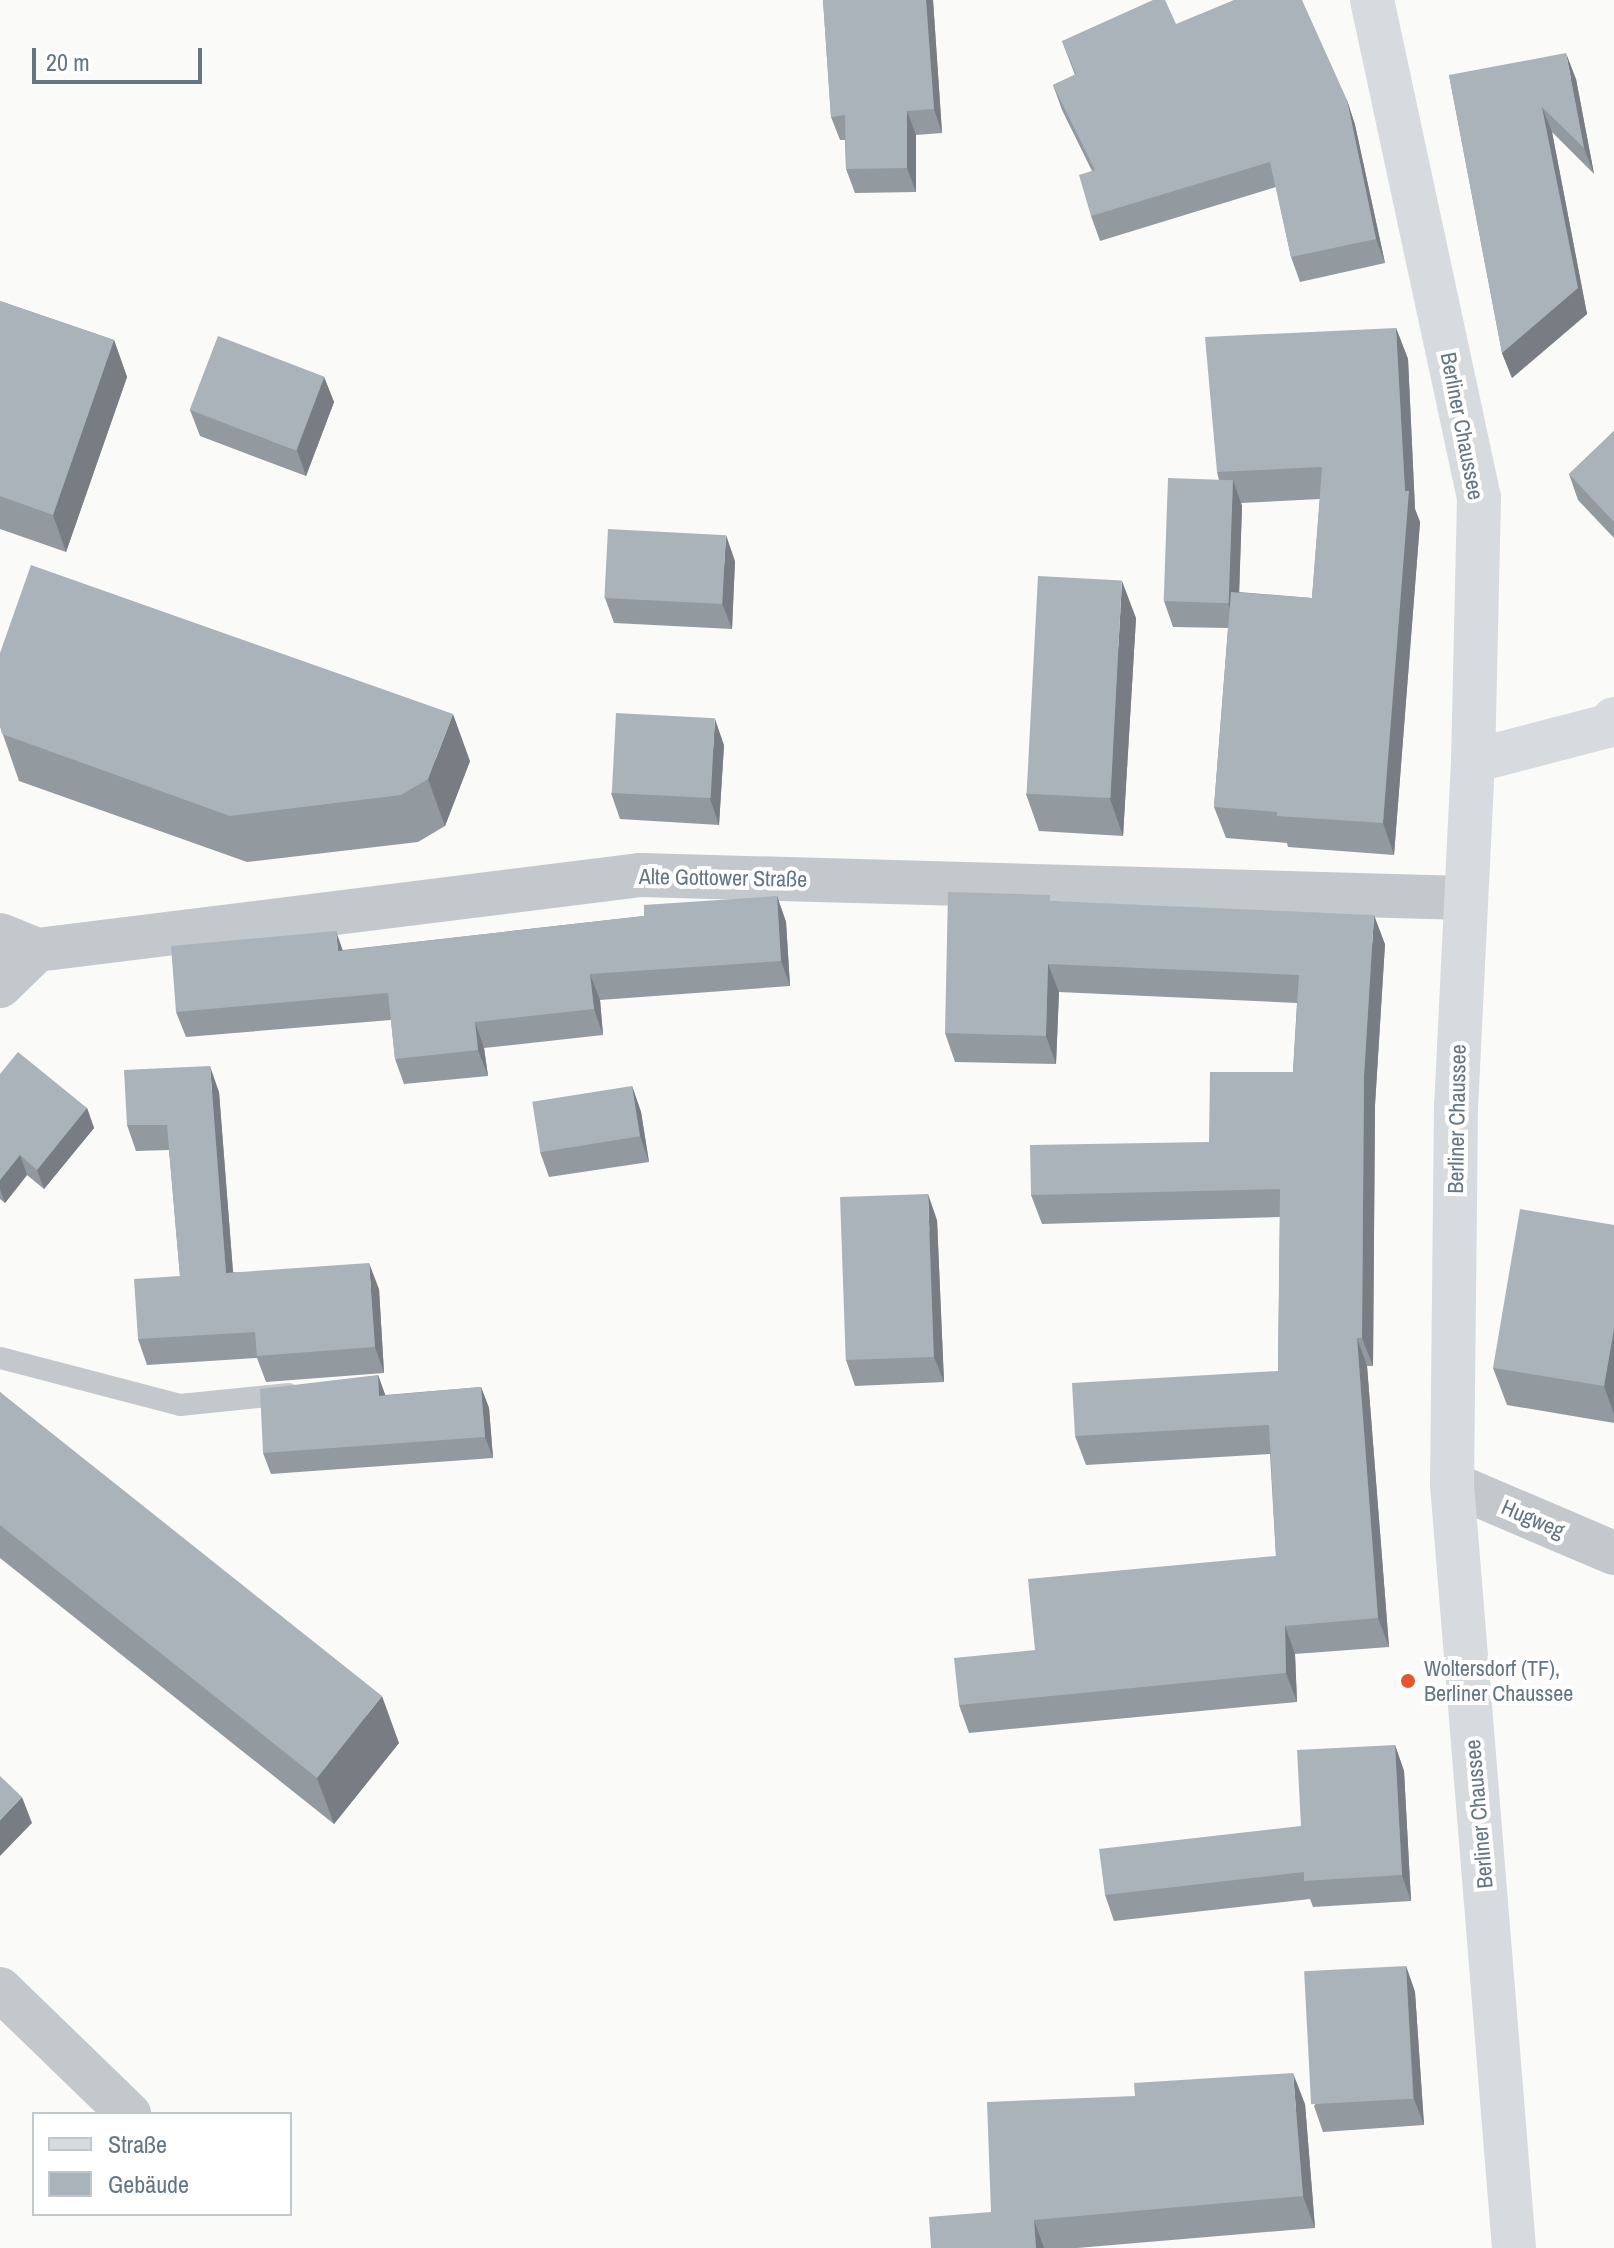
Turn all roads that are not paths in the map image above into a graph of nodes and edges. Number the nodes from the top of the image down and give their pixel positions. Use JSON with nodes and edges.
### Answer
{"nodes":[{"id":1,"x":1372,"y":0,"type":"edge"},
{"id":2,"x":1614,"y":719,"type":"edge"},
{"id":3,"x":1473,"y":761,"type":"junction"},
{"id":4,"x":1465,"y":898,"type":"junction"},
{"id":5,"x":19,"y":942,"type":"edge"},
{"id":6,"x":0,"y":986,"type":"edge"},
{"id":7,"x":0,"y":1358,"type":"edge"},
{"id":8,"x":316,"y":1391,"type":"edge"},
{"id":9,"x":1452,"y":1484,"type":"junction"},
{"id":10,"x":1614,"y":1553,"type":"edge"},
{"id":11,"x":0,"y":1989,"type":"edge"},
{"id":12,"x":127,"y":2112,"type":"edge"},
{"id":13,"x":1514,"y":2248,"type":"edge"}],
"edges":[{"from":1,"to":3,"type":"street","name":"Berliner Chaussee"},
{"from":2,"to":3,"type":"street"},
{"from":3,"to":4,"type":"street","name":"Berliner Chaussee"},
{"from":4,"to":5,"type":"street","name":"Alte Gottower Straße"},
{"from":4,"to":9,"type":"street","name":"Berliner Chaussee"},
{"from":5,"to":6,"type":"street","name":"Alte Gottower Straße"},
{"from":7,"to":8,"type":"lane"},
{"from":9,"to":10,"type":"street","name":"Hugweg"},
{"from":9,"to":13,"type":"street","name":"Berliner Chaussee"},
{"from":11,"to":12,"type":"street"}]}
